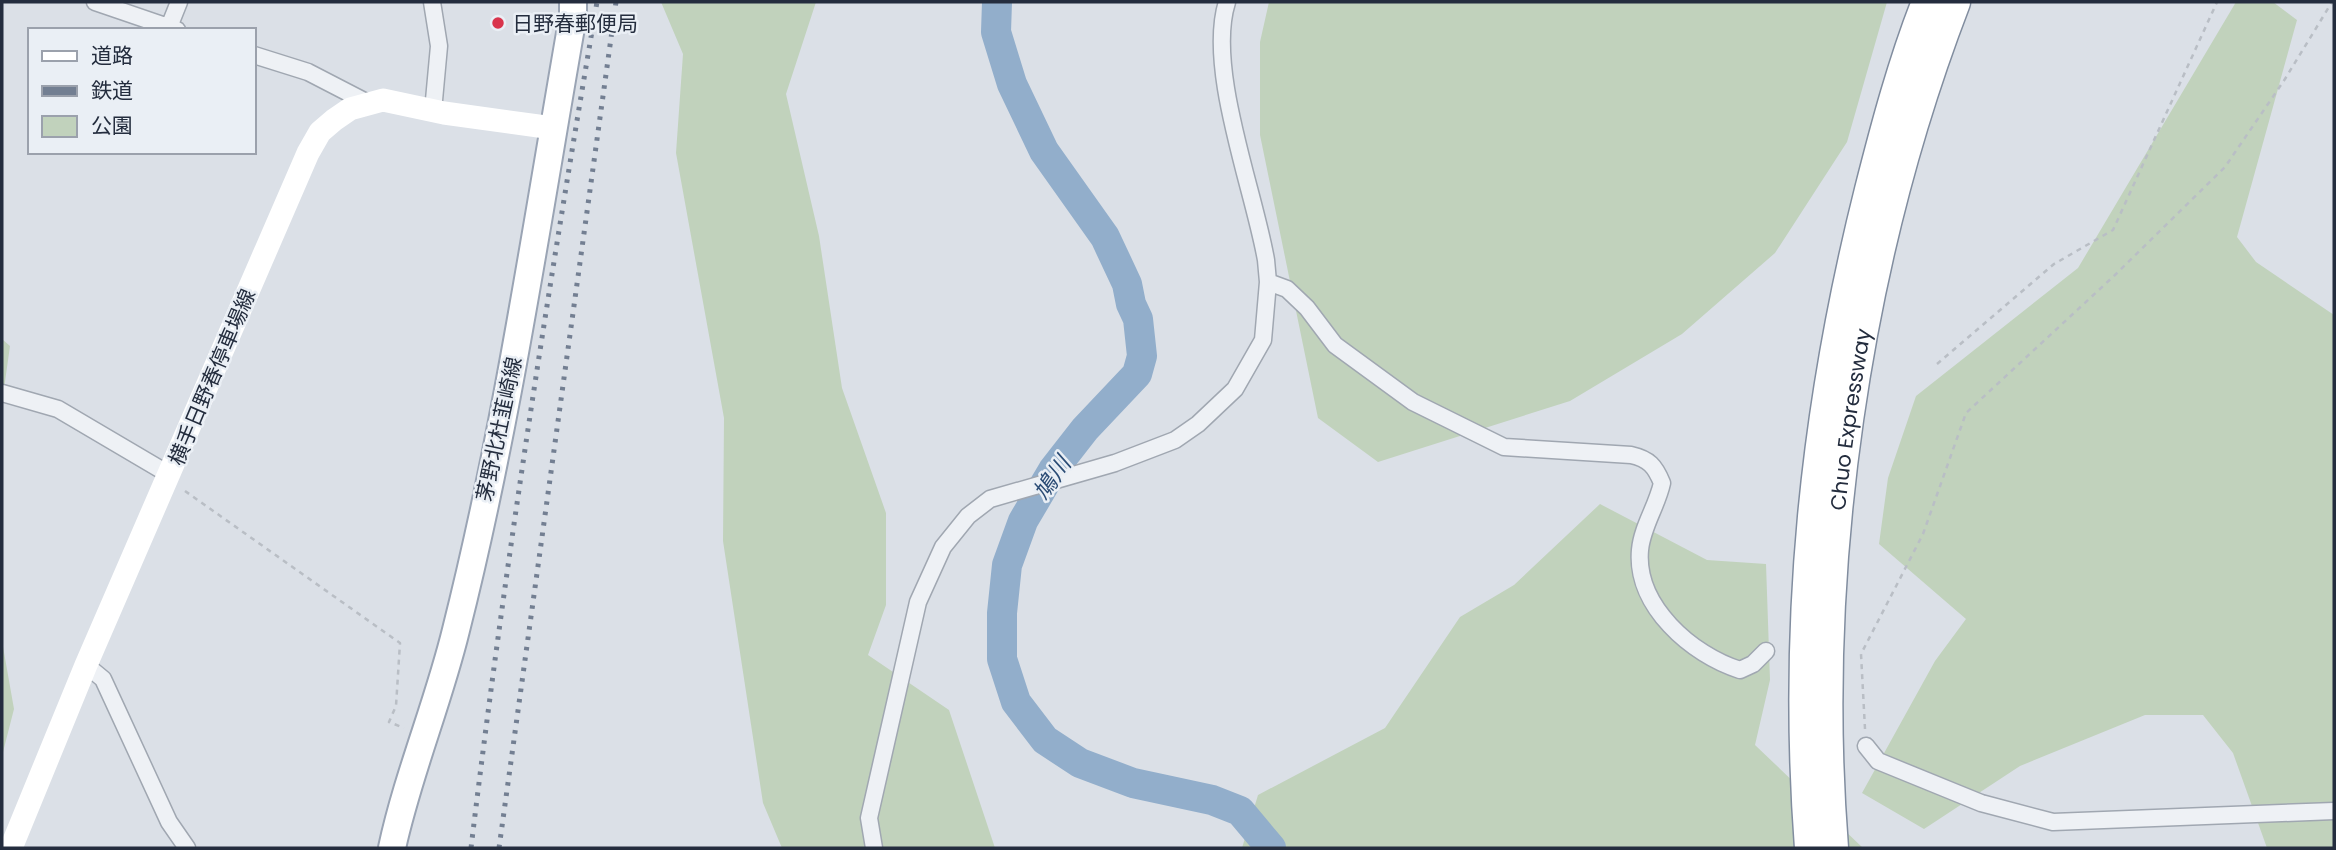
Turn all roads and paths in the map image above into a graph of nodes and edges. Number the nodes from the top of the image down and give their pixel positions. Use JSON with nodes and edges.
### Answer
{"nodes":[{"id":1,"x":95,"y":2,"type":"edge"},
{"id":2,"x":179,"y":2,"type":"edge"},
{"id":3,"x":432,"y":2,"type":"edge"},
{"id":4,"x":573,"y":2,"type":"edge"},
{"id":5,"x":1227,"y":2,"type":"edge"},
{"id":6,"x":1927,"y":2,"type":"edge"},
{"id":7,"x":1955,"y":2,"type":"edge"},
{"id":8,"x":2217,"y":2,"type":"edge"},
{"id":9,"x":2332,"y":2,"type":"edge"},
{"id":10,"x":173,"y":28,"type":"edge"},
{"id":11,"x":256,"y":56,"type":"edge"},
{"id":12,"x":368,"y":103,"type":"junction"},
{"id":13,"x":433,"y":111,"type":"junction"},
{"id":14,"x":553,"y":128,"type":"junction"},
{"id":15,"x":1268,"y":282,"type":"junction"},
{"id":16,"x":1937,"y":364,"type":"dead end"},
{"id":17,"x":2,"y":393,"type":"edge"},
{"id":18,"x":169,"y":477,"type":"junction"},
{"id":19,"x":1766,"y":651,"type":"dead end"},
{"id":20,"x":86,"y":665,"type":"junction"},
{"id":21,"x":411,"y":720,"type":"dead end"},
{"id":22,"x":1866,"y":746,"type":"joint"},
{"id":23,"x":2334,"y":811,"type":"edge"},
{"id":24,"x":11,"y":848,"type":"edge"},
{"id":25,"x":187,"y":848,"type":"edge"},
{"id":26,"x":392,"y":848,"type":"edge"},
{"id":27,"x":874,"y":848,"type":"edge"},
{"id":28,"x":1810,"y":848,"type":"edge"},
{"id":29,"x":1833,"y":848,"type":"edge"}],
"edges":[{"from":1,"to":10,"type":"street"},
{"from":2,"to":10,"type":"street"},
{"from":3,"to":13,"type":"street"},
{"from":4,"to":14,"type":"main road","name":"茅野北杜韮崎線"},
{"from":5,"to":15,"type":"street"},
{"from":6,"to":28,"type":"highway","name":"Chuo Expressway"},
{"from":7,"to":29,"type":"highway","name":"Chuo Expressway"},
{"from":8,"to":16,"type":"path"},
{"from":9,"to":22,"type":"path"},
{"from":11,"to":12,"type":"street"},
{"from":12,"to":13,"type":"main road","name":"横手日野春停車場線"},
{"from":12,"to":18,"type":"main road","name":"横手日野春停車場線"},
{"from":13,"to":14,"type":"main road","name":"横手日野春停車場線"},
{"from":14,"to":26,"type":"main road","name":"茅野北杜韮崎線"},
{"from":15,"to":19,"type":"street"},
{"from":15,"to":27,"type":"street"},
{"from":17,"to":18,"type":"street"},
{"from":18,"to":20,"type":"main road","name":"横手日野春停車場線"},
{"from":18,"to":21,"type":"path"},
{"from":20,"to":24,"type":"main road","name":"横手日野春停車場線"},
{"from":20,"to":25,"type":"street"},
{"from":22,"to":23,"type":"street"}]}
